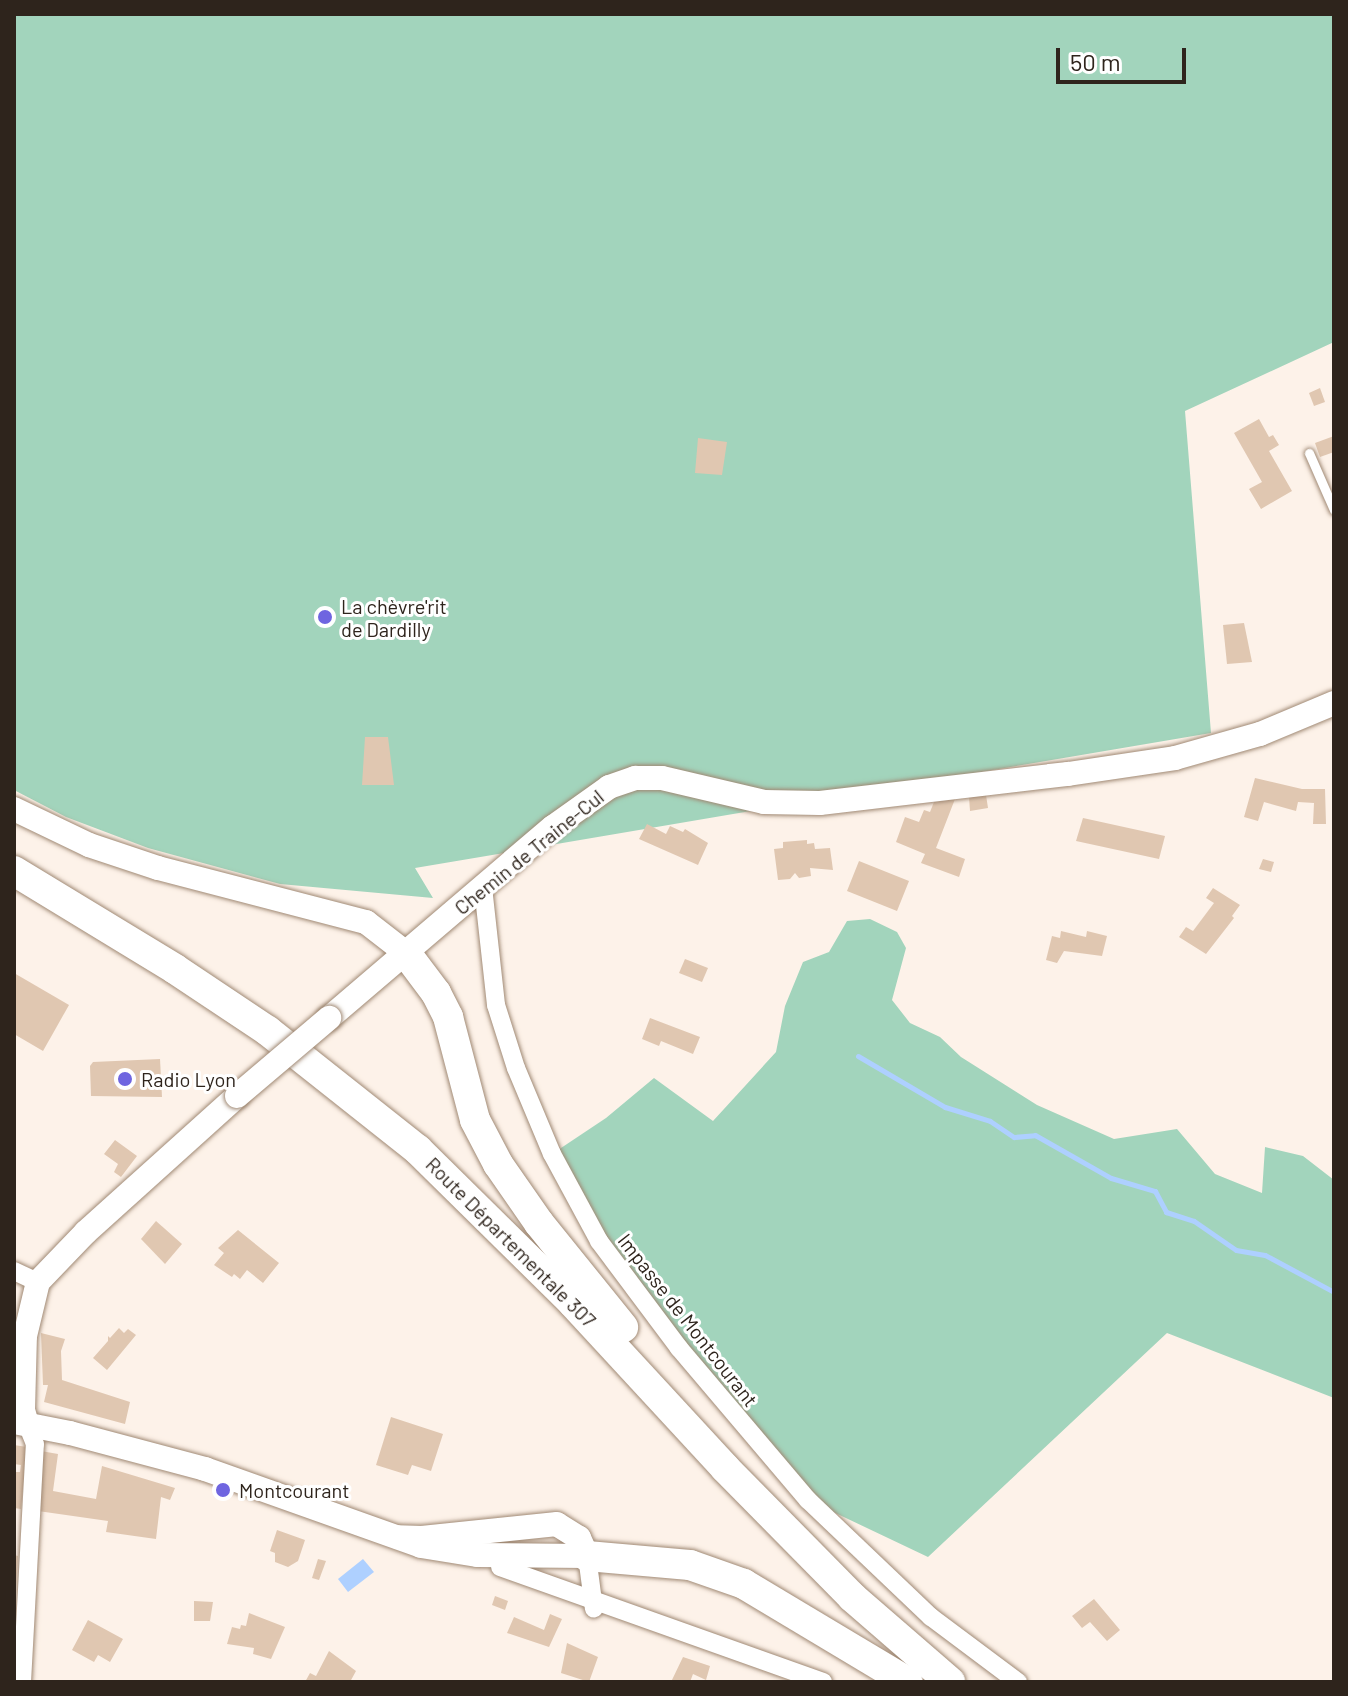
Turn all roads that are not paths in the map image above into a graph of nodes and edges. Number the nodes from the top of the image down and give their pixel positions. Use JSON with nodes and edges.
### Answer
{"nodes":[{"id":1,"x":1309,"y":453,"type":"dead end"},
{"id":2,"x":1334,"y":510,"type":"edge"},
{"id":3,"x":1334,"y":703,"type":"edge"},
{"id":4,"x":14,"y":809,"type":"edge"},
{"id":5,"x":14,"y":871,"type":"edge"},
{"id":6,"x":483,"y":887,"type":"junction"},
{"id":7,"x":406,"y":953,"type":"junction"},
{"id":8,"x":14,"y":1271,"type":"edge"},
{"id":9,"x":38,"y":1282,"type":"junction"},
{"id":10,"x":21,"y":1423,"type":"edge"},
{"id":11,"x":587,"y":1556,"type":"junction"},
{"id":12,"x":500,"y":1567,"type":"dead end"},
{"id":13,"x":852,"y":1597,"type":"junction"},
{"id":14,"x":593,"y":1604,"type":"junction"},
{"id":15,"x":22,"y":1682,"type":"edge"},
{"id":16,"x":823,"y":1682,"type":"edge"},
{"id":17,"x":908,"y":1682,"type":"edge"},
{"id":18,"x":950,"y":1682,"type":"edge"},
{"id":19,"x":1018,"y":1682,"type":"edge"}],
"edges":[{"from":1,"to":2,"type":"lane"},
{"from":3,"to":6,"type":"street","name":"Chemin de Traine-Cul"},
{"from":4,"to":7,"type":"street"},
{"from":5,"to":13,"type":"main road","name":"Route Départementale 307"},
{"from":6,"to":7,"type":"street","name":"Chemin de Traine-Cul"},
{"from":6,"to":19,"type":"street","name":"Impasse de Montcourant"},
{"from":7,"to":9,"type":"street","name":"Chemin de Traine-Cul","bridge":true},
{"from":7,"to":13,"type":"main road"},
{"from":8,"to":9,"type":"street"},
{"from":9,"to":10,"type":"street"},
{"from":10,"to":11,"type":"street"},
{"from":10,"to":15,"type":"street"},
{"from":11,"to":14,"type":"street"},
{"from":11,"to":17,"type":"main road"},
{"from":12,"to":14,"type":"street"},
{"from":13,"to":18,"type":"main road","name":"Route Départementale 307"},
{"from":14,"to":16,"type":"street"}]}
